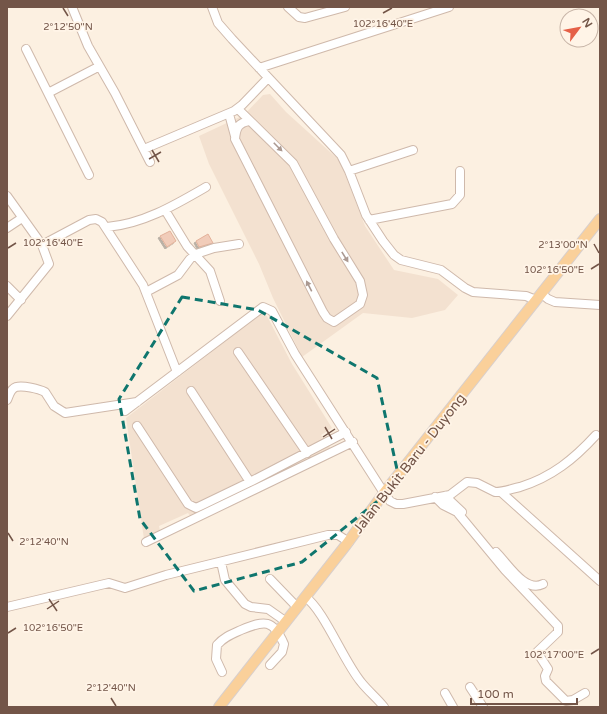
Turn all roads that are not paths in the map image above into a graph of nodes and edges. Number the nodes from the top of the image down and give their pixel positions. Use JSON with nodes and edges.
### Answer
{"nodes":[{"id":1,"x":72,"y":7,"type":"edge"},
{"id":2,"x":212,"y":7,"type":"edge"},
{"id":3,"x":288,"y":7,"type":"edge"},
{"id":4,"x":346,"y":7,"type":"edge"},
{"id":5,"x":449,"y":7,"type":"edge"},
{"id":6,"x":26,"y":49,"type":"dead end"},
{"id":7,"x":98,"y":66,"type":"junction"},
{"id":8,"x":259,"y":68,"type":"junction"},
{"id":9,"x":268,"y":78,"type":"junction"},
{"id":10,"x":48,"y":93,"type":"junction"},
{"id":11,"x":238,"y":109,"type":"junction"},
{"id":12,"x":229,"y":114,"type":"junction"},
{"id":13,"x":249,"y":121,"type":"junction"},
{"id":14,"x":235,"y":139,"type":"junction"},
{"id":15,"x":144,"y":149,"type":"junction"},
{"id":16,"x":413,"y":150,"type":"dead end"},
{"id":17,"x":150,"y":162,"type":"dead end"},
{"id":18,"x":349,"y":170,"type":"junction"},
{"id":19,"x":460,"y":172,"type":"dead end"},
{"id":20,"x":88,"y":175,"type":"dead end"},
{"id":21,"x":206,"y":187,"type":"dead end"},
{"id":22,"x":7,"y":196,"type":"edge"},
{"id":23,"x":165,"y":210,"type":"junction"},
{"id":24,"x":22,"y":218,"type":"junction"},
{"id":25,"x":600,"y":219,"type":"edge"},
{"id":26,"x":369,"y":220,"type":"junction"},
{"id":27,"x":107,"y":227,"type":"junction"},
{"id":28,"x":7,"y":228,"type":"edge"},
{"id":29,"x":239,"y":244,"type":"dead end"},
{"id":30,"x":42,"y":245,"type":"junction"},
{"id":31,"x":196,"y":254,"type":"junction"},
{"id":32,"x":7,"y":286,"type":"edge"},
{"id":33,"x":146,"y":292,"type":"junction"},
{"id":34,"x":538,"y":296,"type":"junction"},
{"id":35,"x":21,"y":300,"type":"junction"},
{"id":36,"x":220,"y":301,"type":"dead end"},
{"id":37,"x":600,"y":305,"type":"edge"},
{"id":38,"x":7,"y":316,"type":"edge"},
{"id":39,"x":238,"y":352,"type":"dead end"},
{"id":40,"x":177,"y":372,"type":"junction"},
{"id":41,"x":191,"y":391,"type":"dead end"},
{"id":42,"x":7,"y":400,"type":"edge"},
{"id":43,"x":139,"y":401,"type":"junction"},
{"id":44,"x":125,"y":411,"type":"dead end"},
{"id":45,"x":137,"y":426,"type":"dead end"},
{"id":46,"x":346,"y":432,"type":"junction"},
{"id":47,"x":596,"y":434,"type":"dead end"},
{"id":48,"x":352,"y":442,"type":"junction"},
{"id":49,"x":307,"y":453,"type":"junction"},
{"id":50,"x":250,"y":482,"type":"junction"},
{"id":51,"x":501,"y":492,"type":"junction"},
{"id":52,"x":384,"y":493,"type":"junction"},
{"id":53,"x":445,"y":496,"type":"junction"},
{"id":54,"x":435,"y":497,"type":"junction"},
{"id":55,"x":146,"y":542,"type":"dead end"},
{"id":56,"x":349,"y":542,"type":"junction"},
{"id":57,"x":221,"y":562,"type":"junction"},
{"id":58,"x":270,"y":579,"type":"dead end"},
{"id":59,"x":600,"y":581,"type":"edge"},
{"id":60,"x":543,"y":584,"type":"dead end"},
{"id":61,"x":305,"y":597,"type":"junction"},
{"id":62,"x":7,"y":607,"type":"edge"},
{"id":63,"x":297,"y":607,"type":"junction"},
{"id":64,"x":285,"y":621,"type":"junction"},
{"id":65,"x":278,"y":631,"type":"junction"},
{"id":66,"x":270,"y":665,"type":"dead end"},
{"id":67,"x":222,"y":672,"type":"dead end"},
{"id":68,"x":470,"y":688,"type":"dead end"},
{"id":69,"x":445,"y":693,"type":"dead end"},
{"id":70,"x":585,"y":693,"type":"dead end"},
{"id":71,"x":219,"y":707,"type":"edge"},
{"id":72,"x":384,"y":707,"type":"edge"},
{"id":73,"x":453,"y":707,"type":"edge"},
{"id":74,"x":483,"y":707,"type":"edge"}],
"edges":[{"from":1,"to":7,"type":"street"},
{"from":2,"to":8,"type":"street"},
{"from":3,"to":4,"type":"street"},
{"from":5,"to":8,"type":"street"},
{"from":6,"to":10,"type":"street"},
{"from":7,"to":10,"type":"street"},
{"from":7,"to":15,"type":"street"},
{"from":8,"to":9,"type":"street"},
{"from":9,"to":11,"type":"street"},
{"from":9,"to":18,"type":"street"},
{"from":10,"to":20,"type":"street"},
{"from":11,"to":12,"type":"street"},
{"from":11,"to":13,"type":"street"},
{"from":12,"to":14,"type":"street"},
{"from":12,"to":15,"type":"street"},
{"from":13,"to":14,"type":"street"},
{"from":13,"to":14,"type":"street","one_way":true},
{"from":15,"to":17,"type":"street"},
{"from":16,"to":18,"type":"street"},
{"from":18,"to":26,"type":"street"},
{"from":19,"to":26,"type":"street"},
{"from":21,"to":23,"type":"street"},
{"from":22,"to":24,"type":"street"},
{"from":23,"to":27,"type":"street"},
{"from":23,"to":31,"type":"street"},
{"from":24,"to":28,"type":"street"},
{"from":24,"to":30,"type":"street"},
{"from":25,"to":34,"type":"main road","name":"Jalan Bukit Baru - Duyong"},
{"from":26,"to":34,"type":"street"},
{"from":27,"to":30,"type":"street"},
{"from":27,"to":33,"type":"street"},
{"from":29,"to":31,"type":"street"},
{"from":30,"to":35,"type":"street"},
{"from":31,"to":33,"type":"street"},
{"from":31,"to":36,"type":"street"},
{"from":32,"to":35,"type":"street"},
{"from":33,"to":40,"type":"street"},
{"from":34,"to":37,"type":"street"},
{"from":34,"to":52,"type":"main road","name":"Jalan Bukit Baru - Duyong"},
{"from":35,"to":38,"type":"street"},
{"from":39,"to":49,"type":"street"},
{"from":40,"to":43,"type":"street"},
{"from":40,"to":46,"type":"street"},
{"from":41,"to":50,"type":"street"},
{"from":42,"to":43,"type":"street"},
{"from":43,"to":44,"type":"street"},
{"from":45,"to":50,"type":"street"},
{"from":46,"to":48,"type":"street"},
{"from":46,"to":49,"type":"street"},
{"from":47,"to":51,"type":"street"},
{"from":48,"to":52,"type":"street"},
{"from":48,"to":55,"type":"street"},
{"from":49,"to":50,"type":"street"},
{"from":51,"to":53,"type":"street"},
{"from":51,"to":59,"type":"street"},
{"from":52,"to":54,"type":"street"},
{"from":52,"to":56,"type":"main road","name":"Jalan Bukit Baru - Duyong"},
{"from":53,"to":54,"type":"street"},
{"from":53,"to":60,"type":"street"},
{"from":54,"to":70,"type":"street"},
{"from":56,"to":57,"type":"street"},
{"from":56,"to":61,"type":"main road","name":"Jalan Bukit Baru - Duyong"},
{"from":57,"to":62,"type":"street"},
{"from":57,"to":64,"type":"street"},
{"from":58,"to":63,"type":"street"},
{"from":61,"to":63,"type":"main road","name":"Jalan Bukit Baru - Duyong"},
{"from":61,"to":72,"type":"street"},
{"from":63,"to":64,"type":"main road","name":"Jalan Bukit Baru - Duyong"},
{"from":64,"to":65,"type":"main road","name":"Jalan Bukit Baru - Duyong"},
{"from":65,"to":66,"type":"street"},
{"from":65,"to":67,"type":"street"},
{"from":65,"to":71,"type":"main road","name":"Jalan Bukit Baru - Duyong"},
{"from":68,"to":74,"type":"street"},
{"from":69,"to":73,"type":"street"}]}
